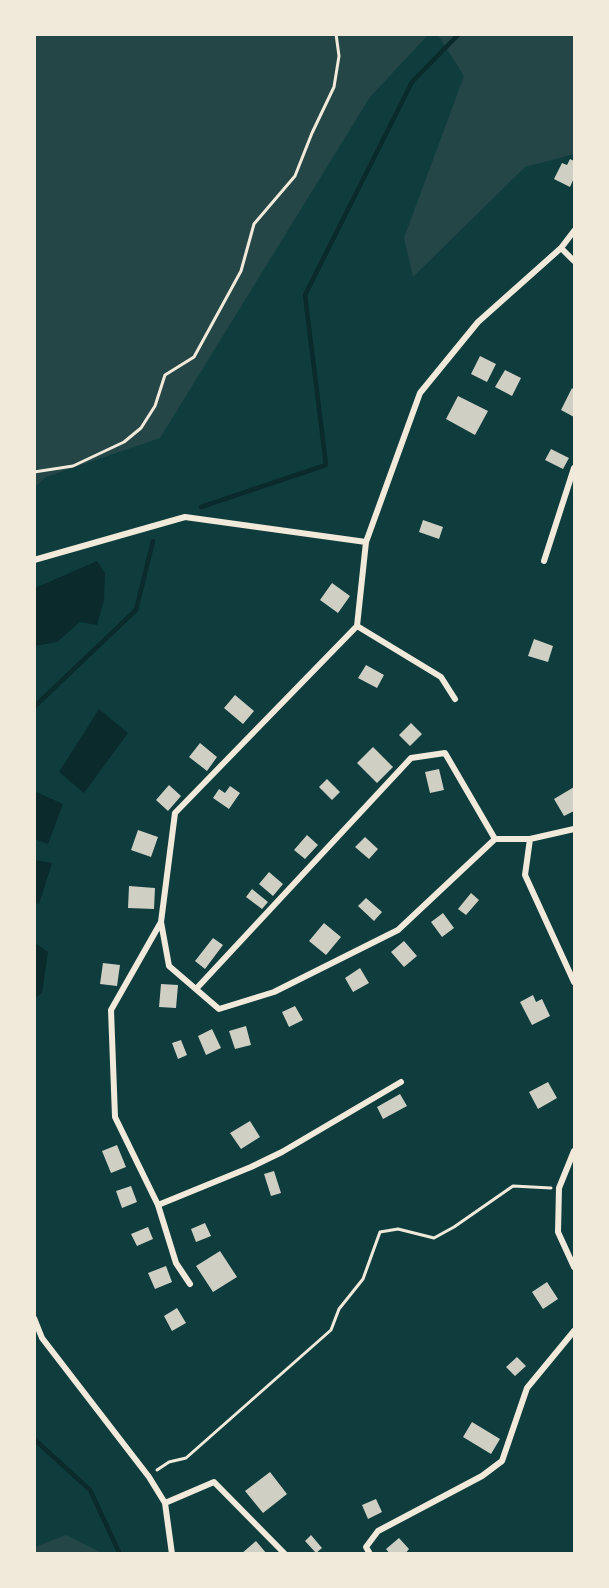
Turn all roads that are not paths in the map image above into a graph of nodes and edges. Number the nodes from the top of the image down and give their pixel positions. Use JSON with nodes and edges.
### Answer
{"nodes":[{"id":1,"x":574,"y":231,"type":"edge"},
{"id":2,"x":561,"y":248,"type":"junction"},
{"id":3,"x":574,"y":261,"type":"edge"},
{"id":4,"x":574,"y":468,"type":"edge"},
{"id":5,"x":366,"y":542,"type":"junction"},
{"id":6,"x":34,"y":560,"type":"edge"},
{"id":7,"x":544,"y":561,"type":"dead end"},
{"id":8,"x":357,"y":626,"type":"junction"},
{"id":9,"x":455,"y":699,"type":"dead end"},
{"id":10,"x":574,"y":829,"type":"edge"},
{"id":11,"x":495,"y":839,"type":"junction"},
{"id":12,"x":530,"y":839,"type":"junction"},
{"id":13,"x":161,"y":922,"type":"junction"},
{"id":14,"x":574,"y":982,"type":"edge"},
{"id":15,"x":196,"y":989,"type":"junction"},
{"id":16,"x":401,"y":1082,"type":"dead end"},
{"id":17,"x":574,"y":1151,"type":"edge"},
{"id":18,"x":158,"y":1205,"type":"junction"},
{"id":19,"x":574,"y":1267,"type":"edge"},
{"id":20,"x":190,"y":1284,"type":"dead end"},
{"id":21,"x":34,"y":1318,"type":"edge"},
{"id":22,"x":574,"y":1331,"type":"edge"},
{"id":23,"x":165,"y":1503,"type":"junction"},
{"id":24,"x":172,"y":1554,"type":"edge"},
{"id":25,"x":285,"y":1554,"type":"edge"},
{"id":26,"x":370,"y":1554,"type":"edge"}],
"edges":[{"from":1,"to":2,"type":"street"},
{"from":2,"to":3,"type":"street"},
{"from":2,"to":5,"type":"street"},
{"from":4,"to":7,"type":"street"},
{"from":5,"to":6,"type":"street"},
{"from":5,"to":8,"type":"street"},
{"from":8,"to":9,"type":"street"},
{"from":8,"to":13,"type":"street"},
{"from":10,"to":12,"type":"street"},
{"from":11,"to":12,"type":"street"},
{"from":11,"to":15,"type":"street"},
{"from":11,"to":15,"type":"street"},
{"from":12,"to":14,"type":"street"},
{"from":13,"to":15,"type":"street"},
{"from":13,"to":18,"type":"street"},
{"from":16,"to":18,"type":"street"},
{"from":17,"to":19,"type":"street"},
{"from":18,"to":20,"type":"street"},
{"from":21,"to":23,"type":"street"},
{"from":22,"to":26,"type":"street"},
{"from":23,"to":24,"type":"street"},
{"from":23,"to":25,"type":"street"}]}
